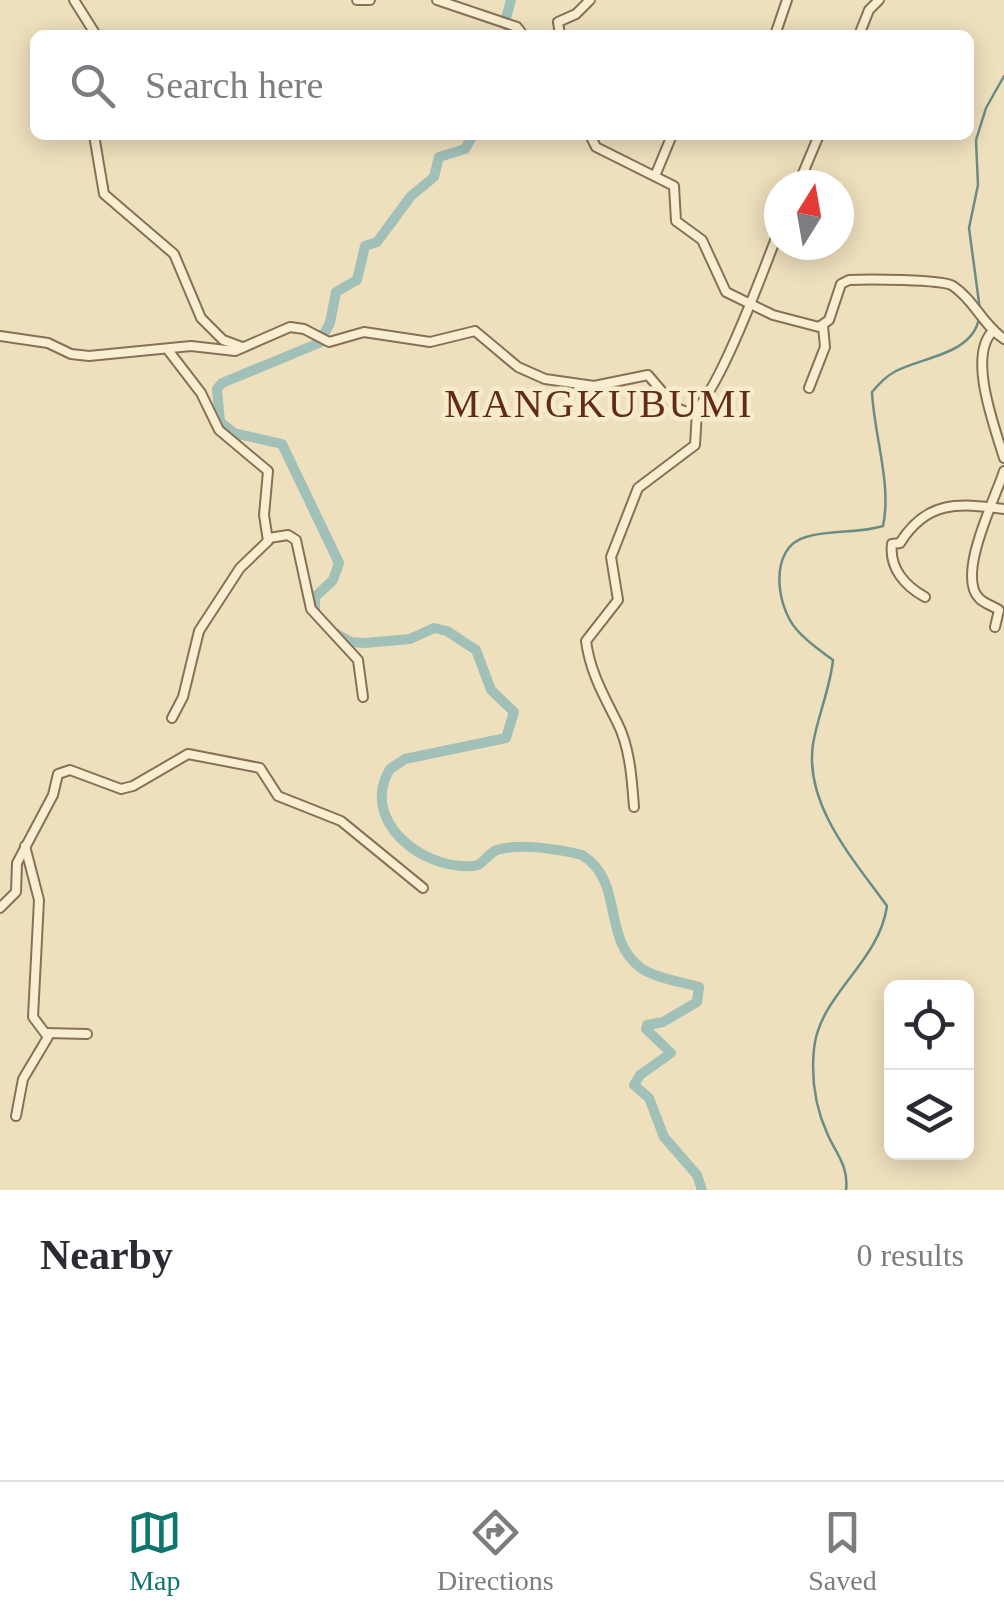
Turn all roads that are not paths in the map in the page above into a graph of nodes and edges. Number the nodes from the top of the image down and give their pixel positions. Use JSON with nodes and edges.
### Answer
{"nodes":[{"id":1,"x":74,"y":0,"type":"edge"},
{"id":2,"x":356,"y":0,"type":"edge"},
{"id":3,"x":370,"y":0,"type":"edge"},
{"id":4,"x":590,"y":0,"type":"edge"},
{"id":5,"x":788,"y":0,"type":"edge"},
{"id":6,"x":879,"y":0,"type":"edge"},
{"id":7,"x":441,"y":1,"type":"edge"},
{"id":8,"x":93,"y":30,"type":"edge"},
{"id":9,"x":516,"y":30,"type":"edge"},
{"id":10,"x":559,"y":30,"type":"edge"},
{"id":11,"x":776,"y":30,"type":"edge"},
{"id":12,"x":861,"y":30,"type":"edge"},
{"id":13,"x":95,"y":140,"type":"edge"},
{"id":14,"x":592,"y":140,"type":"edge"},
{"id":15,"x":670,"y":140,"type":"edge"},
{"id":16,"x":817,"y":140,"type":"edge"},
{"id":17,"x":804,"y":170,"type":"edge"},
{"id":18,"x":655,"y":176,"type":"junction"},
{"id":19,"x":768,"y":260,"type":"edge"},
{"id":20,"x":750,"y":306,"type":"junction"},
{"id":21,"x":824,"y":326,"type":"junction"},
{"id":22,"x":992,"y":331,"type":"junction"},
{"id":23,"x":0,"y":336,"type":"edge"},
{"id":24,"x":1004,"y":338,"type":"edge"},
{"id":25,"x":242,"y":347,"type":"junction"},
{"id":26,"x":168,"y":350,"type":"junction"},
{"id":27,"x":809,"y":388,"type":"dead end"},
{"id":28,"x":697,"y":411,"type":"junction"},
{"id":29,"x":1004,"y":458,"type":"edge"},
{"id":30,"x":1004,"y":472,"type":"edge"},
{"id":31,"x":988,"y":508,"type":"junction"},
{"id":32,"x":1004,"y":509,"type":"edge"},
{"id":33,"x":269,"y":538,"type":"junction"},
{"id":34,"x":612,"y":572,"type":"junction"},
{"id":35,"x":604,"y":583,"type":"dead end"},
{"id":36,"x":925,"y":597,"type":"dead end"},
{"id":37,"x":995,"y":627,"type":"dead end"},
{"id":38,"x":363,"y":696,"type":"dead end"},
{"id":39,"x":172,"y":718,"type":"dead end"},
{"id":40,"x":634,"y":807,"type":"dead end"},
{"id":41,"x":25,"y":846,"type":"junction"},
{"id":42,"x":423,"y":888,"type":"dead end"},
{"id":43,"x":0,"y":908,"type":"edge"},
{"id":44,"x":46,"y":1033,"type":"junction"},
{"id":45,"x":87,"y":1034,"type":"dead end"},
{"id":46,"x":16,"y":1116,"type":"dead end"}],
"edges":[{"from":1,"to":8,"type":"street"},
{"from":2,"to":3,"type":"street"},
{"from":4,"to":10,"type":"street"},
{"from":5,"to":11,"type":"street"},
{"from":6,"to":12,"type":"street"},
{"from":7,"to":9,"type":"street"},
{"from":13,"to":25,"type":"street"},
{"from":14,"to":18,"type":"street"},
{"from":15,"to":18,"type":"street"},
{"from":16,"to":17,"type":"street"},
{"from":18,"to":20,"type":"street"},
{"from":19,"to":20,"type":"street"},
{"from":20,"to":21,"type":"street"},
{"from":20,"to":28,"type":"street"},
{"from":21,"to":22,"type":"street"},
{"from":21,"to":27,"type":"street"},
{"from":22,"to":24,"type":"street"},
{"from":22,"to":29,"type":"street"},
{"from":23,"to":26,"type":"street"},
{"from":25,"to":26,"type":"street"},
{"from":25,"to":28,"type":"street"},
{"from":26,"to":33,"type":"street"},
{"from":28,"to":34,"type":"street"},
{"from":30,"to":31,"type":"street"},
{"from":31,"to":32,"type":"street"},
{"from":31,"to":36,"type":"street"},
{"from":31,"to":37,"type":"street"},
{"from":33,"to":38,"type":"street"},
{"from":33,"to":39,"type":"street"},
{"from":34,"to":35,"type":"street"},
{"from":34,"to":40,"type":"street"},
{"from":41,"to":42,"type":"street"},
{"from":41,"to":43,"type":"street"},
{"from":41,"to":44,"type":"street"},
{"from":44,"to":45,"type":"street"},
{"from":44,"to":46,"type":"street"}]}
